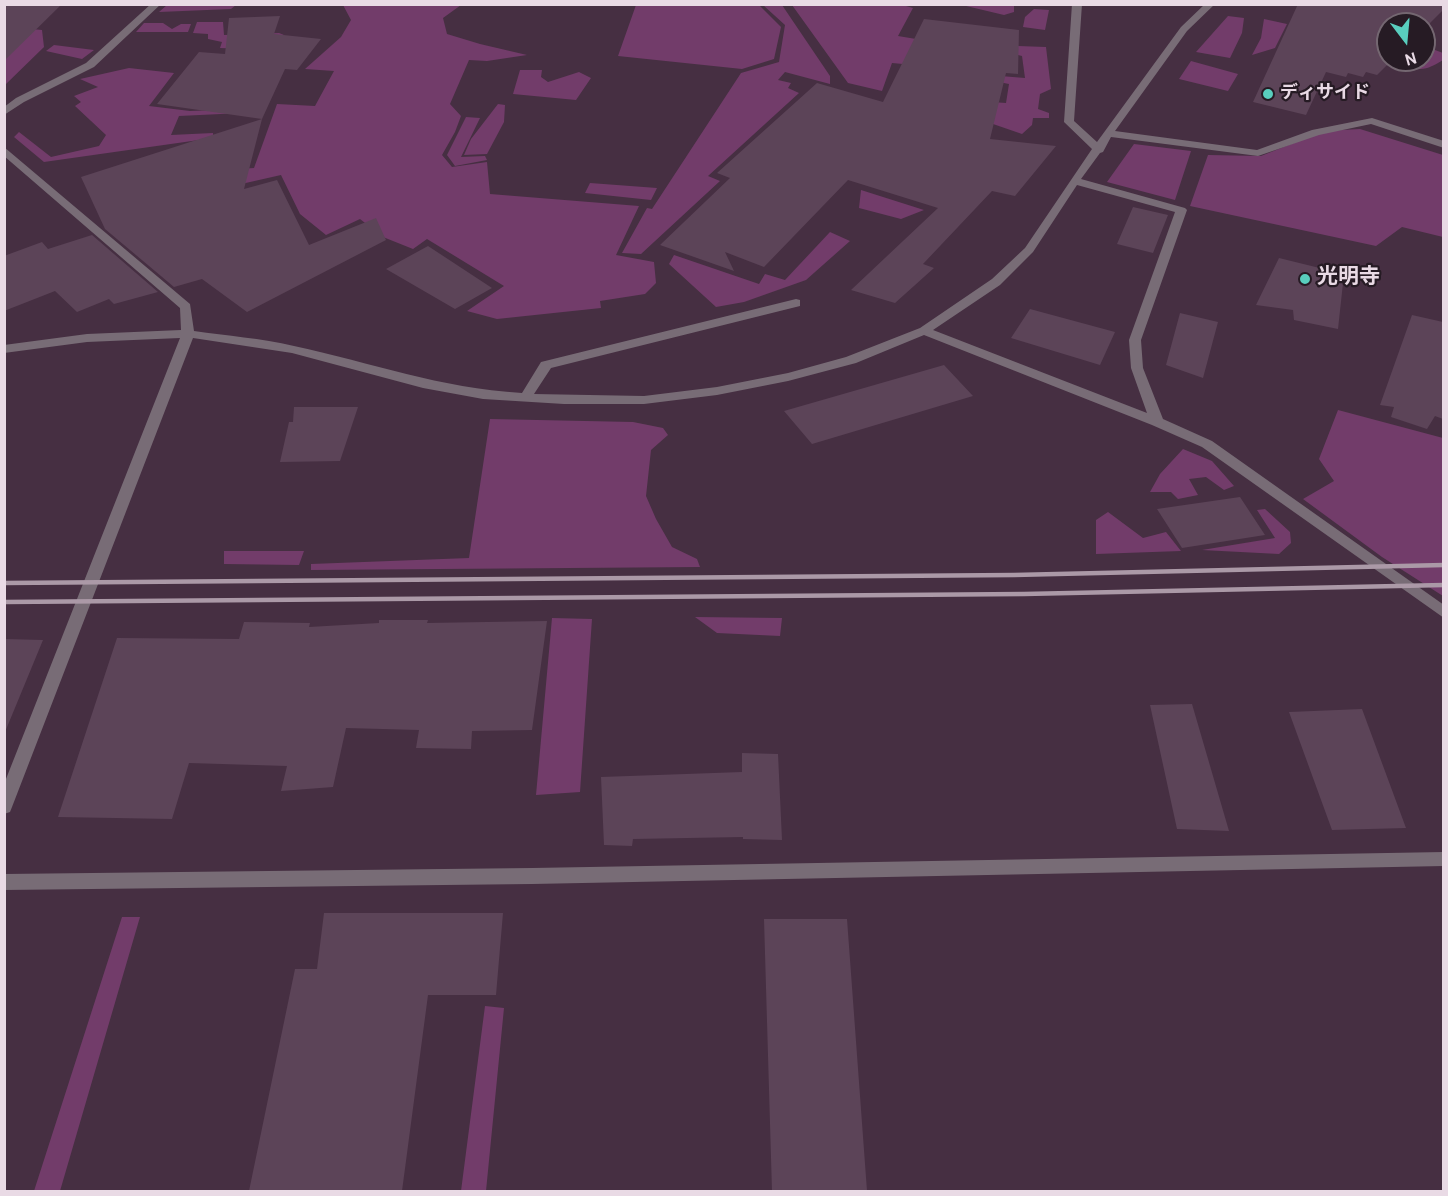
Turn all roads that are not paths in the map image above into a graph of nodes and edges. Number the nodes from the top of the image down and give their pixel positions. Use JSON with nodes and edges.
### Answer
{"nodes":[{"id":1,"x":157,"y":4,"type":"edge"},
{"id":2,"x":1077,"y":4,"type":"edge"},
{"id":3,"x":1211,"y":4,"type":"edge"},
{"id":4,"x":4,"y":112,"type":"edge"},
{"id":5,"x":1110,"y":134,"type":"junction"},
{"id":6,"x":1443,"y":145,"type":"edge"},
{"id":7,"x":4,"y":150,"type":"edge"},
{"id":8,"x":1099,"y":150,"type":"junction"},
{"id":9,"x":1074,"y":181,"type":"junction"},
{"id":10,"x":796,"y":303,"type":"dead end"},
{"id":11,"x":924,"y":331,"type":"junction"},
{"id":12,"x":188,"y":334,"type":"junction"},
{"id":13,"x":4,"y":349,"type":"edge"},
{"id":14,"x":525,"y":398,"type":"junction"},
{"id":15,"x":1157,"y":422,"type":"junction"},
{"id":16,"x":1443,"y":613,"type":"edge"},
{"id":17,"x":4,"y":807,"type":"edge"},
{"id":18,"x":1443,"y":858,"type":"edge"},
{"id":19,"x":4,"y":882,"type":"edge"}],
"edges":[{"from":1,"to":4,"type":"street"},
{"from":2,"to":8,"type":"street"},
{"from":3,"to":5,"type":"street"},
{"from":5,"to":6,"type":"street"},
{"from":5,"to":8,"type":"street"},
{"from":7,"to":12,"type":"street"},
{"from":8,"to":9,"type":"street"},
{"from":9,"to":11,"type":"street"},
{"from":9,"to":15,"type":"street"},
{"from":10,"to":14,"type":"street"},
{"from":11,"to":14,"type":"street"},
{"from":11,"to":15,"type":"street"},
{"from":12,"to":13,"type":"street"},
{"from":12,"to":14,"type":"street"},
{"from":12,"to":17,"type":"street"},
{"from":15,"to":16,"type":"street"},
{"from":18,"to":19,"type":"street"}]}
